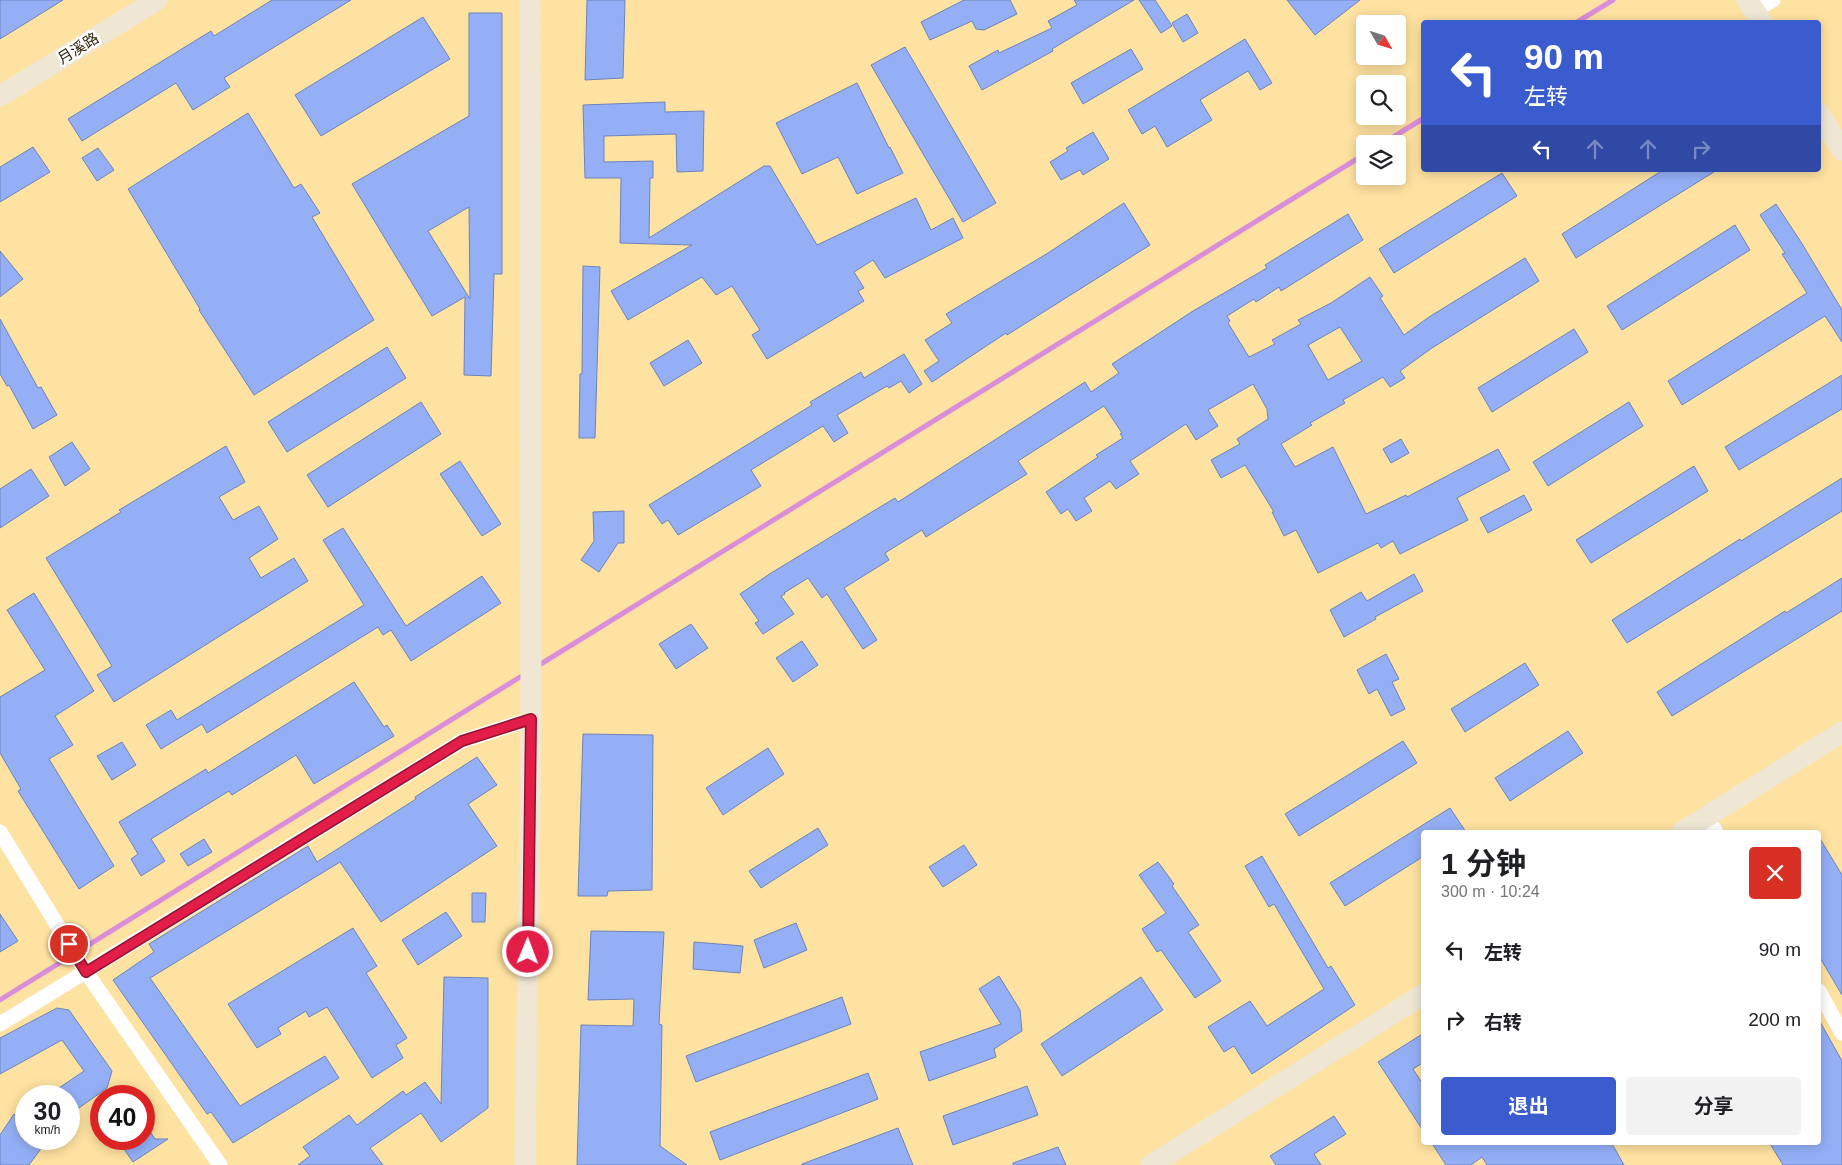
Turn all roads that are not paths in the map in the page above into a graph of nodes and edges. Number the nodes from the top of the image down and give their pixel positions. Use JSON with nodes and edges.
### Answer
{"nodes":[{"id":1,"x":157,"y":0,"type":"edge"},
{"id":2,"x":530,"y":0,"type":"edge"},
{"id":3,"x":1773,"y":0,"type":"edge"},
{"id":4,"x":1754,"y":11,"type":"edge"},
{"id":5,"x":0,"y":96,"type":"edge"},
{"id":6,"x":1821,"y":116,"type":"edge"},
{"id":7,"x":1842,"y":150,"type":"edge"},
{"id":8,"x":531,"y":719,"type":"junction"},
{"id":9,"x":1842,"y":732,"type":"edge"},
{"id":10,"x":1711,"y":825,"type":"edge"},
{"id":11,"x":1690,"y":830,"type":"edge"},
{"id":12,"x":0,"y":832,"type":"edge"},
{"id":13,"x":83,"y":968,"type":"junction"},
{"id":14,"x":1821,"y":995,"type":"edge"},
{"id":15,"x":1421,"y":996,"type":"edge"},
{"id":16,"x":0,"y":1024,"type":"edge"},
{"id":17,"x":1842,"y":1033,"type":"edge"},
{"id":18,"x":220,"y":1165,"type":"edge"},
{"id":19,"x":524,"y":1165,"type":"edge"},
{"id":20,"x":1152,"y":1165,"type":"edge"}],
"edges":[{"from":1,"to":5,"type":"street","name":"月溪路"},
{"from":2,"to":8,"type":"street"},
{"from":3,"to":4,"type":"street"},
{"from":6,"to":7,"type":"street"},
{"from":8,"to":13,"type":"street"},
{"from":8,"to":19,"type":"street"},
{"from":9,"to":10,"type":"street"},
{"from":10,"to":11,"type":"street"},
{"from":12,"to":13,"type":"street"},
{"from":13,"to":16,"type":"street"},
{"from":13,"to":18,"type":"street"},
{"from":14,"to":17,"type":"street"},
{"from":15,"to":20,"type":"street"}]}
